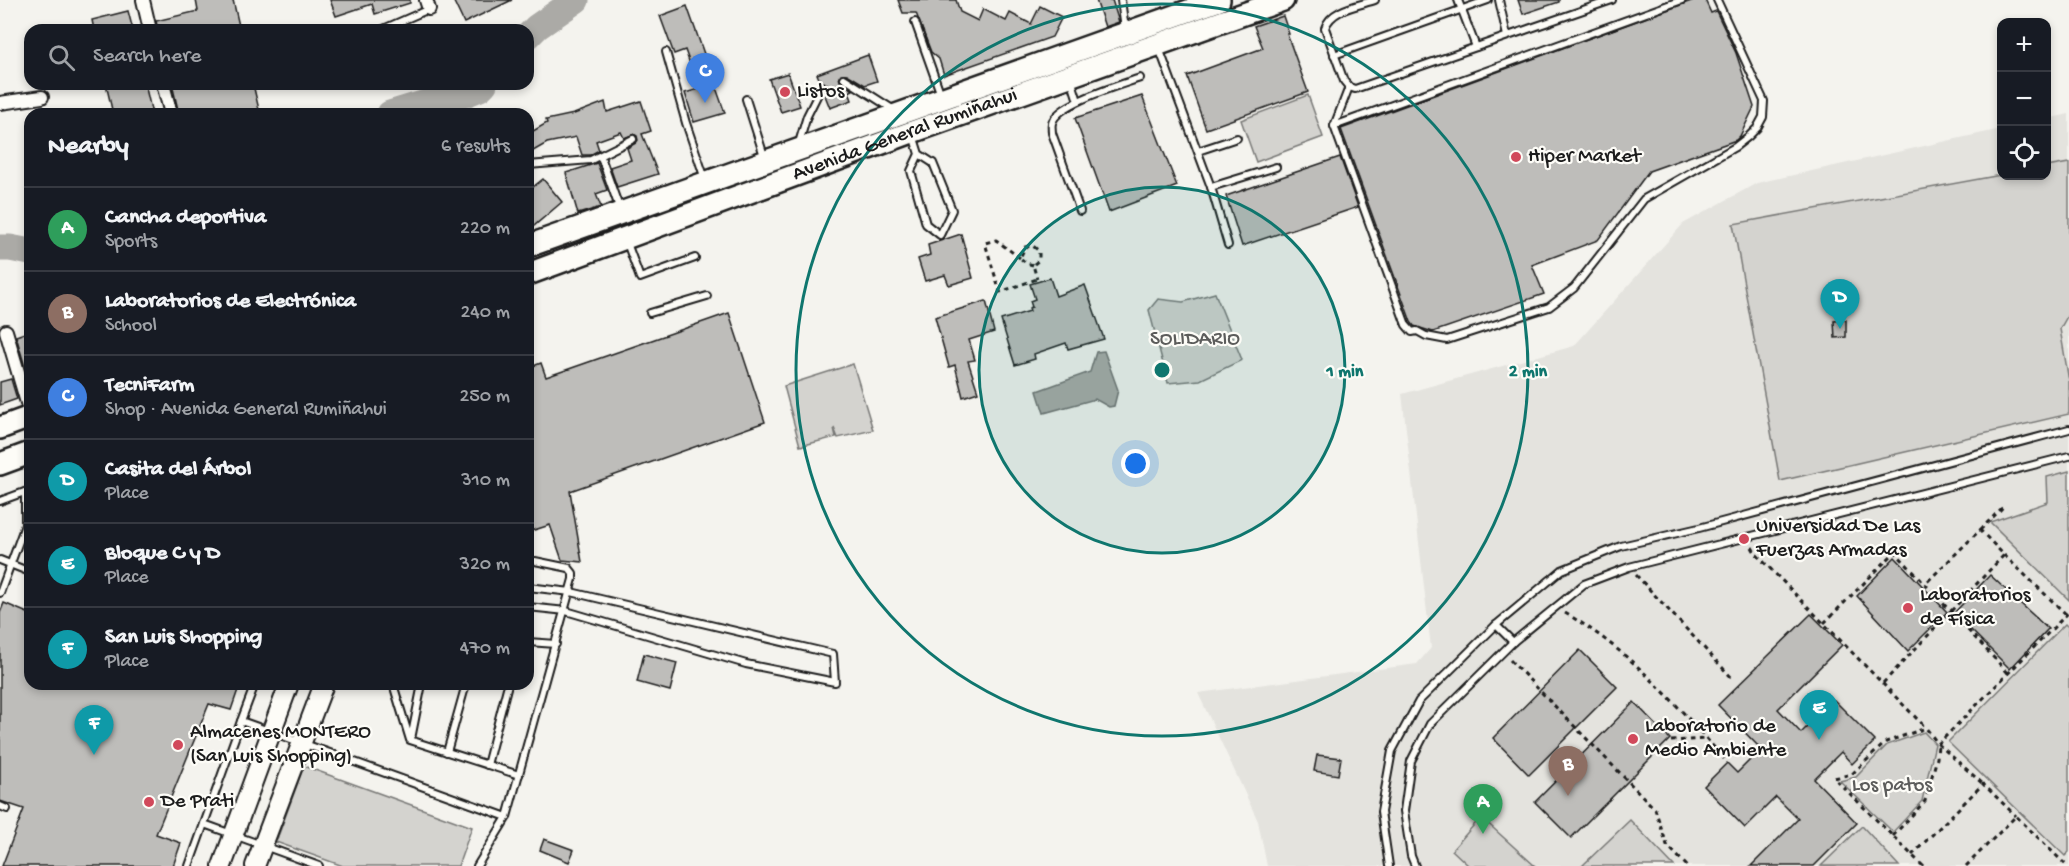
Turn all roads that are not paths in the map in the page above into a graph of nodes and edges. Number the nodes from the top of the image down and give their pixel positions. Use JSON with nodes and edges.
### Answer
{"nodes":[{"id":1,"x":143,"y":0,"type":"edge"},
{"id":2,"x":1121,"y":0,"type":"edge"},
{"id":3,"x":1283,"y":0,"type":"edge"},
{"id":4,"x":1374,"y":0,"type":"edge"},
{"id":5,"x":1458,"y":0,"type":"edge"},
{"id":6,"x":1488,"y":0,"type":"edge"},
{"id":7,"x":1498,"y":0,"type":"edge"},
{"id":8,"x":1612,"y":0,"type":"edge"},
{"id":9,"x":1682,"y":0,"type":"edge"},
{"id":10,"x":1718,"y":0,"type":"edge"},
{"id":11,"x":1216,"y":1,"type":"edge"},
{"id":12,"x":427,"y":5,"type":"edge"},
{"id":13,"x":1462,"y":9,"type":"junction"},
{"id":14,"x":915,"y":22,"type":"dead end"},
{"id":15,"x":149,"y":24,"type":"edge"},
{"id":16,"x":392,"y":24,"type":"edge"},
{"id":17,"x":1125,"y":33,"type":"junction"},
{"id":18,"x":1508,"y":36,"type":"junction"},
{"id":19,"x":1158,"y":44,"type":"junction"},
{"id":20,"x":1476,"y":47,"type":"junction"},
{"id":21,"x":666,"y":52,"type":"dead end"},
{"id":22,"x":1334,"y":55,"type":"junction"},
{"id":23,"x":1070,"y":75,"type":"junction"},
{"id":24,"x":844,"y":78,"type":"dead end"},
{"id":25,"x":1140,"y":78,"type":"dead end"},
{"id":26,"x":822,"y":86,"type":"dead end"},
{"id":27,"x":1349,"y":87,"type":"junction"},
{"id":28,"x":165,"y":90,"type":"edge"},
{"id":29,"x":42,"y":97,"type":"dead end"},
{"id":30,"x":942,"y":98,"type":"junction"},
{"id":31,"x":747,"y":99,"type":"dead end"},
{"id":32,"x":1078,"y":101,"type":"junction"},
{"id":33,"x":0,"y":103,"type":"edge"},
{"id":34,"x":169,"y":108,"type":"edge"},
{"id":35,"x":899,"y":113,"type":"junction"},
{"id":36,"x":1334,"y":126,"type":"junction"},
{"id":37,"x":912,"y":132,"type":"junction"},
{"id":38,"x":1237,"y":138,"type":"dead end"},
{"id":39,"x":633,"y":139,"type":"dead end"},
{"id":40,"x":797,"y":149,"type":"junction"},
{"id":41,"x":1198,"y":151,"type":"junction"},
{"id":42,"x":919,"y":154,"type":"junction"},
{"id":43,"x":601,"y":156,"type":"junction"},
{"id":44,"x":765,"y":160,"type":"junction"},
{"id":45,"x":534,"y":165,"type":"edge"},
{"id":46,"x":1276,"y":167,"type":"dead end"},
{"id":47,"x":706,"y":182,"type":"junction"},
{"id":48,"x":1210,"y":187,"type":"junction"},
{"id":49,"x":1080,"y":211,"type":"dead end"},
{"id":50,"x":621,"y":213,"type":"junction"},
{"id":51,"x":625,"y":238,"type":"junction"},
{"id":52,"x":534,"y":244,"type":"edge"},
{"id":53,"x":1228,"y":245,"type":"dead end"},
{"id":54,"x":695,"y":258,"type":"dead end"},
{"id":55,"x":534,"y":272,"type":"edge"},
{"id":56,"x":707,"y":296,"type":"dead end"},
{"id":57,"x":650,"y":313,"type":"dead end"},
{"id":58,"x":6,"y":331,"type":"dead end"},
{"id":59,"x":24,"y":394,"type":"edge"},
{"id":60,"x":24,"y":418,"type":"edge"},
{"id":61,"x":0,"y":428,"type":"edge"},
{"id":62,"x":2069,"y":429,"type":"edge"},
{"id":63,"x":24,"y":455,"type":"edge"},
{"id":64,"x":2069,"y":456,"type":"edge"},
{"id":65,"x":0,"y":464,"type":"edge"},
{"id":66,"x":0,"y":492,"type":"edge"},
{"id":67,"x":24,"y":492,"type":"edge"},
{"id":68,"x":1,"y":500,"type":"edge"},
{"id":69,"x":24,"y":528,"type":"edge"},
{"id":70,"x":0,"y":560,"type":"edge"},
{"id":71,"x":536,"y":561,"type":"dead end"},
{"id":72,"x":12,"y":564,"type":"junction"},
{"id":73,"x":24,"y":569,"type":"edge"},
{"id":74,"x":534,"y":588,"type":"edge"},
{"id":75,"x":571,"y":592,"type":"junction"},
{"id":76,"x":0,"y":593,"type":"edge"},
{"id":77,"x":534,"y":608,"type":"edge"},
{"id":78,"x":566,"y":611,"type":"junction"},
{"id":79,"x":1496,"y":625,"type":"junction"},
{"id":80,"x":534,"y":642,"type":"edge"},
{"id":81,"x":1513,"y":642,"type":"junction"},
{"id":82,"x":556,"y":644,"type":"junction"},
{"id":83,"x":253,"y":690,"type":"edge"},
{"id":84,"x":287,"y":690,"type":"edge"},
{"id":85,"x":322,"y":690,"type":"edge"},
{"id":86,"x":395,"y":690,"type":"edge"},
{"id":87,"x":421,"y":690,"type":"edge"},
{"id":88,"x":464,"y":690,"type":"edge"},
{"id":89,"x":506,"y":690,"type":"edge"},
{"id":90,"x":241,"y":721,"type":"junction"},
{"id":91,"x":272,"y":731,"type":"junction"},
{"id":92,"x":410,"y":740,"type":"junction"},
{"id":93,"x":303,"y":742,"type":"junction"},
{"id":94,"x":447,"y":752,"type":"junction"},
{"id":95,"x":487,"y":765,"type":"junction"},
{"id":96,"x":519,"y":775,"type":"junction"},
{"id":97,"x":0,"y":806,"type":"edge"},
{"id":98,"x":7,"y":809,"type":"dead end"},
{"id":99,"x":507,"y":817,"type":"junction"},
{"id":100,"x":204,"y":824,"type":"junction"},
{"id":101,"x":233,"y":834,"type":"junction"},
{"id":102,"x":263,"y":844,"type":"junction"},
{"id":103,"x":189,"y":866,"type":"edge"},
{"id":104,"x":222,"y":866,"type":"edge"},
{"id":105,"x":255,"y":866,"type":"edge"},
{"id":106,"x":319,"y":866,"type":"edge"},
{"id":107,"x":477,"y":866,"type":"edge"},
{"id":108,"x":1389,"y":866,"type":"edge"},
{"id":109,"x":1415,"y":866,"type":"edge"}],
"edges":[{"from":1,"to":15,"type":"street"},
{"from":2,"to":17,"type":"lane"},
{"from":3,"to":19,"type":"highway","name":"Avenida General Rumiñahui"},
{"from":4,"to":22,"type":"lane"},
{"from":5,"to":13,"type":"lane"},
{"from":6,"to":13,"type":"lane"},
{"from":7,"to":18,"type":"lane"},
{"from":8,"to":18,"type":"lane"},
{"from":9,"to":36,"type":"lane"},
{"from":10,"to":36,"type":"lane"},
{"from":11,"to":17,"type":"highway","name":"Avenida General Rumiñahui"},
{"from":12,"to":16,"type":"lane"},
{"from":13,"to":20,"type":"lane"},
{"from":13,"to":22,"type":"lane"},
{"from":14,"to":30,"type":"lane"},
{"from":17,"to":30,"type":"highway","name":"Avenida General Rumiñahui"},
{"from":18,"to":20,"type":"lane"},
{"from":19,"to":23,"type":"highway","name":"Avenida General Rumiñahui"},
{"from":19,"to":41,"type":"lane"},
{"from":20,"to":27,"type":"lane"},
{"from":21,"to":47,"type":"lane"},
{"from":22,"to":27,"type":"lane"},
{"from":23,"to":32,"type":"lane"},
{"from":23,"to":37,"type":"highway","name":"Avenida General Rumiñahui"},
{"from":24,"to":35,"type":"lane"},
{"from":25,"to":32,"type":"lane"},
{"from":26,"to":40,"type":"lane"},
{"from":27,"to":36,"type":"lane"},
{"from":28,"to":34,"type":"street"},
{"from":29,"to":33,"type":"street"},
{"from":30,"to":35,"type":"highway","name":"Avenida General Rumiñahui"},
{"from":31,"to":44,"type":"lane"},
{"from":32,"to":49,"type":"lane"},
{"from":35,"to":40,"type":"highway","name":"Avenida General Rumiñahui"},
{"from":37,"to":42,"type":"lane"},
{"from":37,"to":51,"type":"highway","name":"Avenida General Rumiñahui"},
{"from":38,"to":41,"type":"lane"},
{"from":39,"to":43,"type":"lane"},
{"from":40,"to":44,"type":"highway","name":"Avenida General Rumiñahui"},
{"from":41,"to":48,"type":"lane"},
{"from":42,"to":42,"type":"lane"},
{"from":43,"to":45,"type":"lane"},
{"from":43,"to":50,"type":"lane"},
{"from":44,"to":47,"type":"highway","name":"Avenida General Rumiñahui"},
{"from":46,"to":48,"type":"lane"},
{"from":47,"to":50,"type":"highway","name":"Avenida General Rumiñahui"},
{"from":48,"to":53,"type":"lane"},
{"from":50,"to":52,"type":"highway","name":"Avenida General Rumiñahui"},
{"from":51,"to":54,"type":"lane"},
{"from":51,"to":55,"type":"highway","name":"Avenida General Rumiñahui"},
{"from":56,"to":57,"type":"lane"},
{"from":58,"to":59,"type":"street"},
{"from":60,"to":61,"type":"highway"},
{"from":62,"to":79,"type":"lane"},
{"from":63,"to":65,"type":"highway"},
{"from":64,"to":81,"type":"lane"},
{"from":66,"to":68,"type":"lane"},
{"from":67,"to":68,"type":"lane"},
{"from":69,"to":72,"type":"lane"},
{"from":70,"to":72,"type":"lane"},
{"from":71,"to":75,"type":"lane"},
{"from":72,"to":73,"type":"lane"},
{"from":72,"to":76,"type":"lane"},
{"from":74,"to":75,"type":"lane"},
{"from":75,"to":78,"type":"lane"},
{"from":75,"to":78,"type":"lane"},
{"from":77,"to":78,"type":"lane"},
{"from":78,"to":82,"type":"lane"},
{"from":79,"to":81,"type":"lane"},
{"from":79,"to":108,"type":"lane"},
{"from":80,"to":82,"type":"lane"},
{"from":81,"to":109,"type":"lane"},
{"from":82,"to":96,"type":"lane"},
{"from":83,"to":90,"type":"lane"},
{"from":84,"to":91,"type":"main road"},
{"from":85,"to":93,"type":"main road"},
{"from":86,"to":92,"type":"lane"},
{"from":87,"to":92,"type":"lane"},
{"from":88,"to":94,"type":"lane"},
{"from":89,"to":95,"type":"lane"},
{"from":90,"to":91,"type":"lane"},
{"from":90,"to":100,"type":"lane"},
{"from":91,"to":93,"type":"lane"},
{"from":91,"to":101,"type":"main road"},
{"from":92,"to":94,"type":"lane"},
{"from":93,"to":99,"type":"lane"},
{"from":93,"to":102,"type":"main road"},
{"from":94,"to":95,"type":"lane"},
{"from":95,"to":96,"type":"lane"},
{"from":96,"to":99,"type":"lane"},
{"from":97,"to":98,"type":"lane"},
{"from":99,"to":107,"type":"lane"},
{"from":100,"to":101,"type":"lane"},
{"from":100,"to":103,"type":"lane"},
{"from":101,"to":102,"type":"lane"},
{"from":101,"to":104,"type":"main road"},
{"from":102,"to":105,"type":"main road"},
{"from":102,"to":106,"type":"lane"}]}
